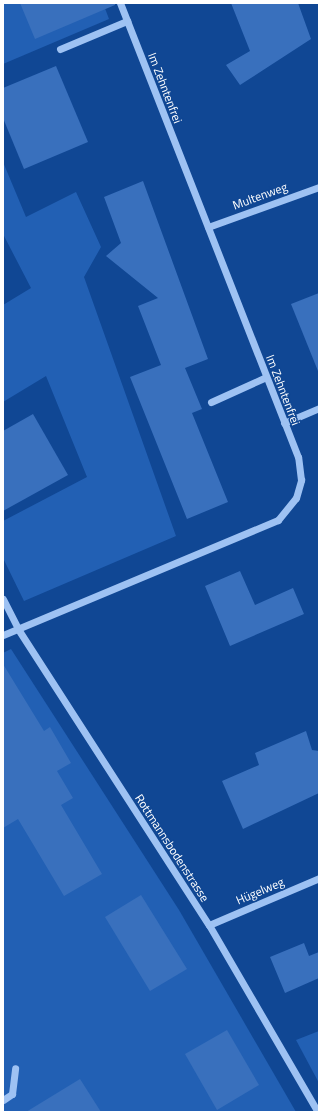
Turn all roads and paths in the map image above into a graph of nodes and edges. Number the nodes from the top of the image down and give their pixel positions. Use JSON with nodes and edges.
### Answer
{"nodes":[{"id":1,"x":120,"y":3,"type":"edge"},
{"id":2,"x":127,"y":21,"type":"junction"},
{"id":3,"x":60,"y":49,"type":"dead end"},
{"id":4,"x":319,"y":187,"type":"edge"},
{"id":5,"x":208,"y":226,"type":"junction"},
{"id":6,"x":266,"y":377,"type":"junction"},
{"id":7,"x":211,"y":402,"type":"dead end"},
{"id":8,"x":319,"y":408,"type":"edge"},
{"id":9,"x":284,"y":423,"type":"junction"},
{"id":10,"x":3,"y":599,"type":"edge"},
{"id":11,"x":18,"y":629,"type":"junction"},
{"id":12,"x":3,"y":635,"type":"edge"},
{"id":13,"x":319,"y":878,"type":"edge"},
{"id":14,"x":209,"y":925,"type":"junction"},
{"id":15,"x":15,"y":1068,"type":"dead end"},
{"id":16,"x":3,"y":1100,"type":"edge"},
{"id":17,"x":318,"y":1112,"type":"edge"}],
"edges":[{"from":1,"to":2,"type":"street","name":"Im Zehntenfrei"},
{"from":2,"to":3,"type":"street"},
{"from":2,"to":5,"type":"street","name":"Im Zehntenfrei"},
{"from":4,"to":5,"type":"street","name":"Multenweg"},
{"from":5,"to":6,"type":"street","name":"Im Zehntenfrei"},
{"from":6,"to":7,"type":"street"},
{"from":6,"to":9,"type":"street","name":"Im Zehntenfrei"},
{"from":8,"to":9,"type":"street"},
{"from":9,"to":11,"type":"street","name":"Im Zehntenfrei"},
{"from":10,"to":11,"type":"street","name":"Rottmannsbodenstrasse"},
{"from":11,"to":12,"type":"street","name":"Im Zehntenfrei"},
{"from":11,"to":14,"type":"street","name":"Rottmannsbodenstrasse"},
{"from":13,"to":14,"type":"street","name":"Hügelweg"},
{"from":14,"to":17,"type":"street","name":"Rottmannsbodenstrasse"},
{"from":15,"to":16,"type":"street"}]}
